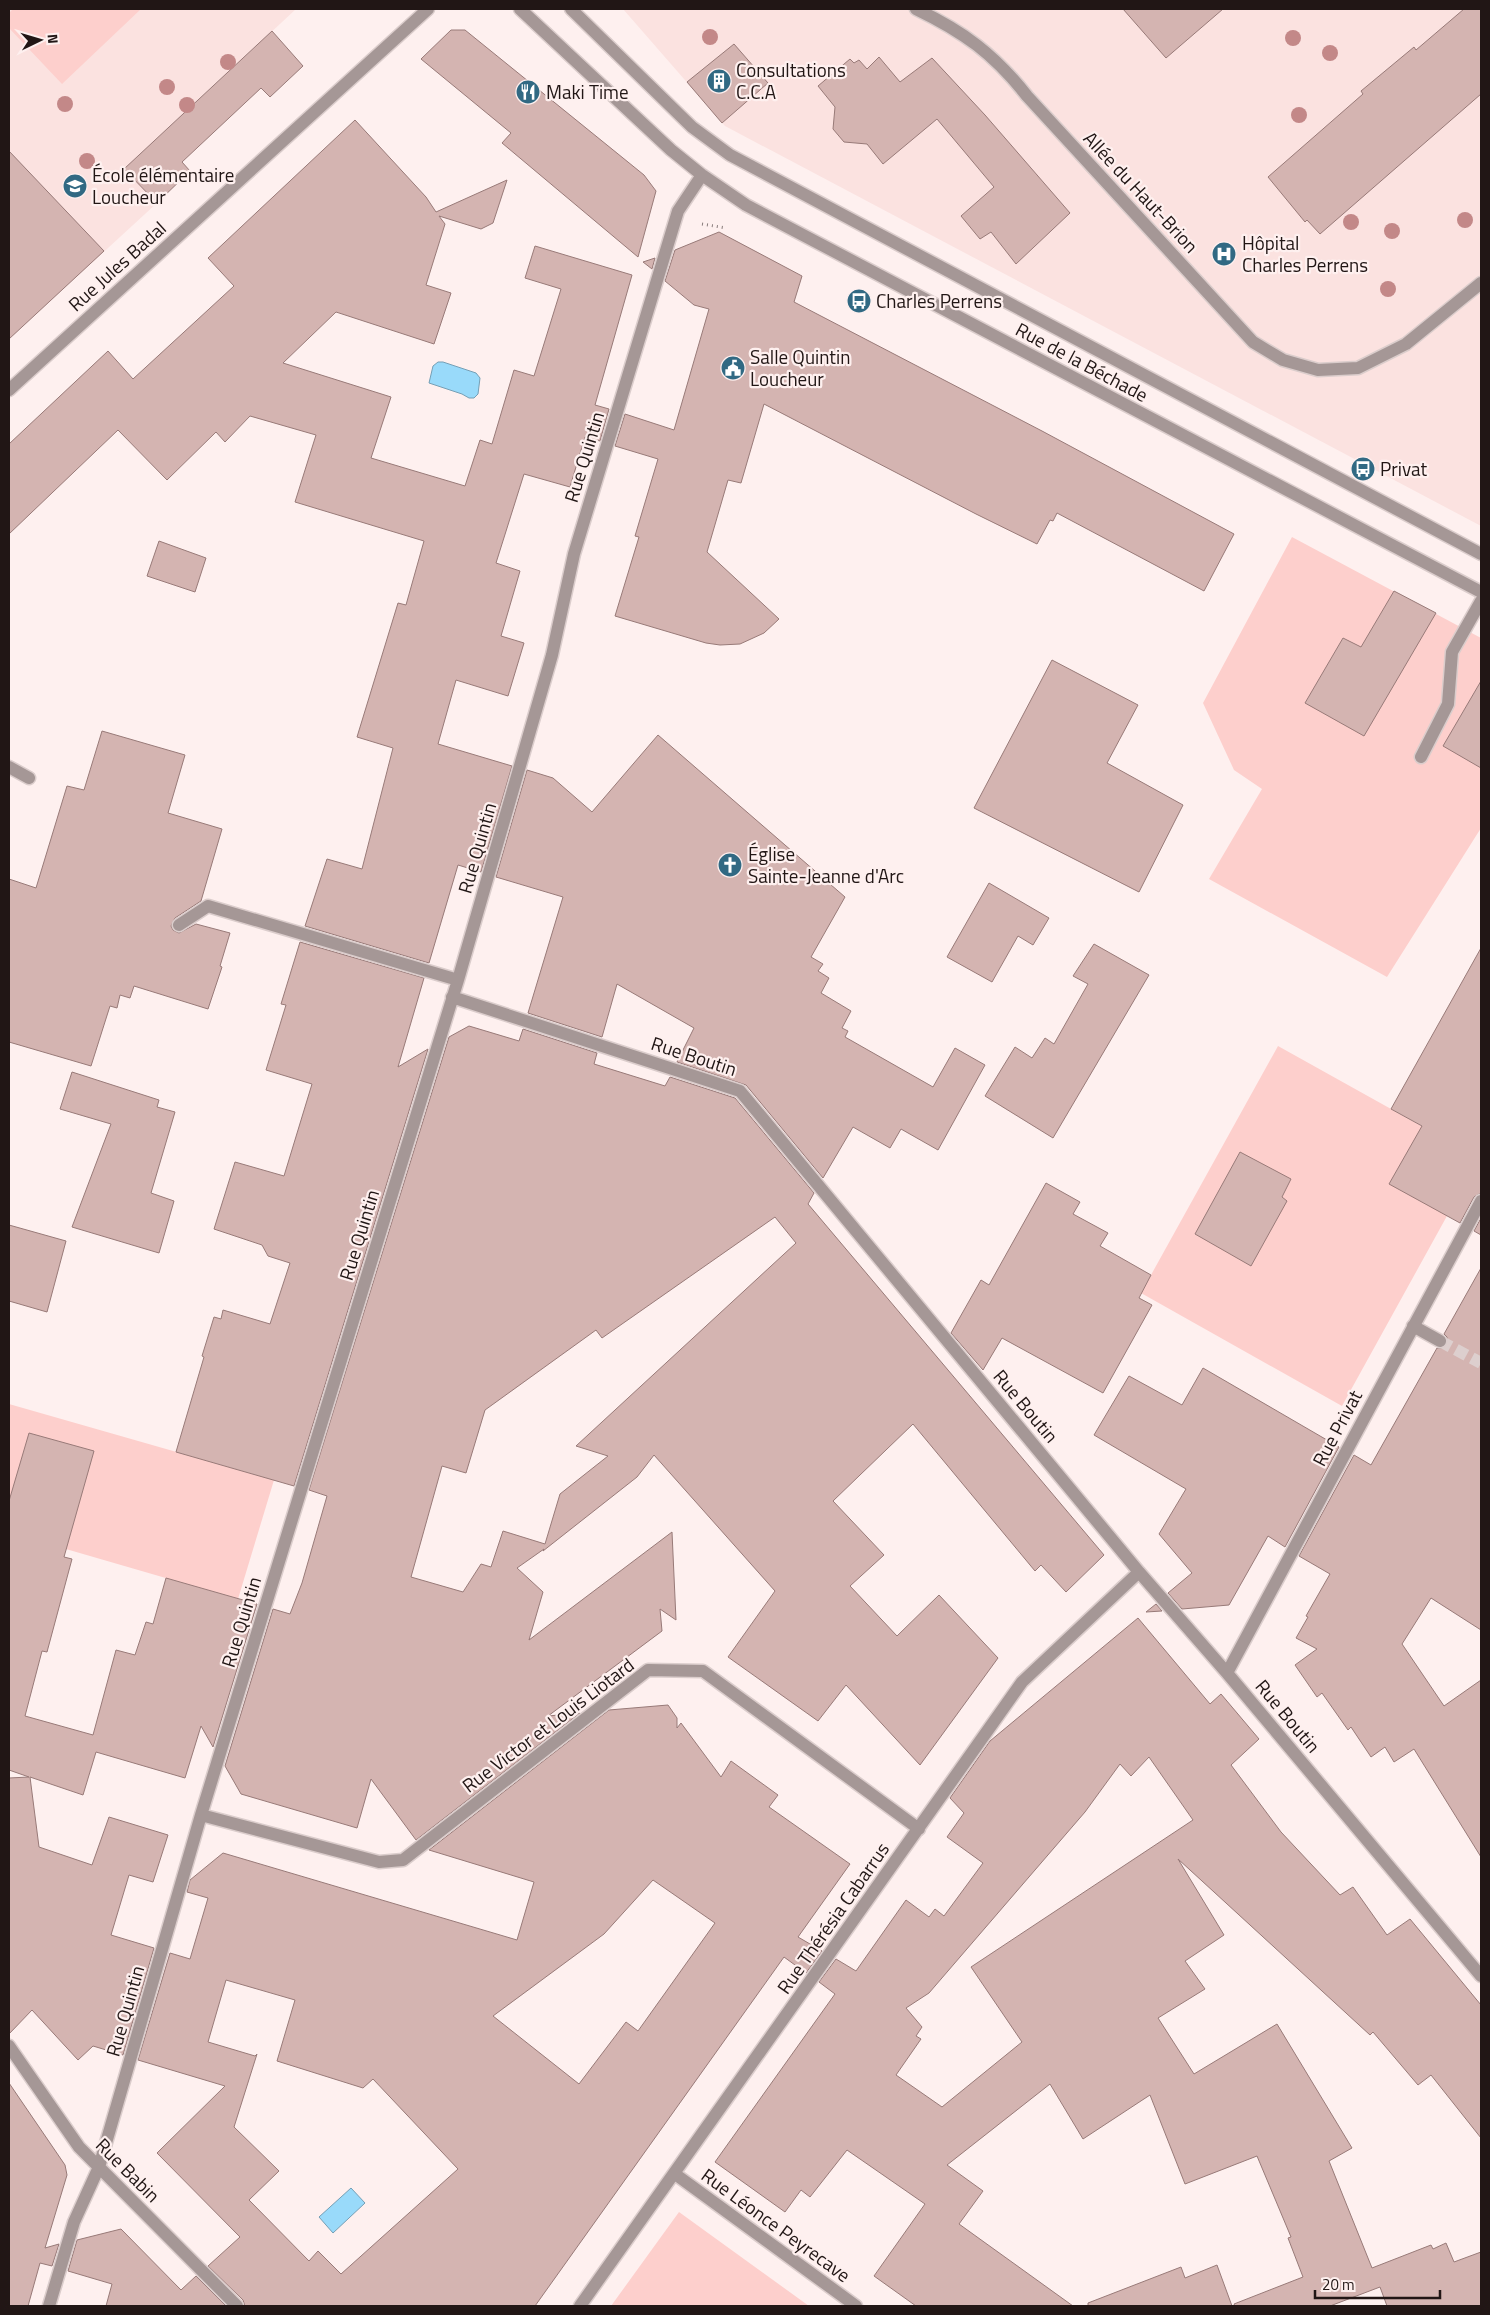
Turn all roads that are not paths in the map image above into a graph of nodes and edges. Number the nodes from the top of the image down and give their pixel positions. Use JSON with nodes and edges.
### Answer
{"nodes":[{"id":1,"x":428,"y":9,"type":"edge"},
{"id":2,"x":521,"y":9,"type":"edge"},
{"id":3,"x":571,"y":9,"type":"edge"},
{"id":4,"x":916,"y":9,"type":"edge"},
{"id":5,"x":702,"y":176,"type":"junction"},
{"id":6,"x":1481,"y":283,"type":"edge"},
{"id":7,"x":9,"y":390,"type":"edge"},
{"id":8,"x":1481,"y":554,"type":"edge"},
{"id":9,"x":1481,"y":592,"type":"edge"},
{"id":10,"x":1481,"y":601,"type":"edge"},
{"id":11,"x":1421,"y":757,"type":"dead end"},
{"id":12,"x":9,"y":766,"type":"edge"},
{"id":13,"x":29,"y":778,"type":"dead end"},
{"id":14,"x":179,"y":925,"type":"dead end"},
{"id":15,"x":458,"y":980,"type":"junction"},
{"id":16,"x":452,"y":997,"type":"junction"},
{"id":17,"x":1481,"y":1202,"type":"edge"},
{"id":18,"x":1413,"y":1326,"type":"junction"},
{"id":19,"x":1440,"y":1341,"type":"tunnel mouth"},
{"id":20,"x":1140,"y":1572,"type":"junction"},
{"id":21,"x":1227,"y":1672,"type":"junction"},
{"id":22,"x":201,"y":1815,"type":"junction"},
{"id":23,"x":919,"y":1829,"type":"junction"},
{"id":24,"x":1481,"y":1976,"type":"edge"},
{"id":25,"x":9,"y":2046,"type":"edge"},
{"id":26,"x":99,"y":2168,"type":"junction"},
{"id":27,"x":675,"y":2174,"type":"junction"},
{"id":28,"x":49,"y":2306,"type":"edge"},
{"id":29,"x":237,"y":2306,"type":"edge"},
{"id":30,"x":580,"y":2306,"type":"edge"},
{"id":31,"x":856,"y":2306,"type":"edge"}],
"edges":[{"from":1,"to":7,"type":"street","name":"Rue Jules Badal"},
{"from":2,"to":5,"type":"street","name":"Rue de la Béchade"},
{"from":3,"to":8,"type":"street"},
{"from":4,"to":6,"type":"street","name":"Allée du Haut-Brion"},
{"from":5,"to":9,"type":"street","name":"Rue de la Béchade"},
{"from":5,"to":15,"type":"street","name":"Rue Quintin"},
{"from":10,"to":11,"type":"street"},
{"from":12,"to":13,"type":"street"},
{"from":14,"to":15,"type":"street"},
{"from":15,"to":16,"type":"street","name":"Rue Quintin"},
{"from":16,"to":20,"type":"street","name":"Rue Boutin"},
{"from":16,"to":22,"type":"street","name":"Rue Quintin"},
{"from":17,"to":18,"type":"street","name":"Rue Privat"},
{"from":18,"to":19,"type":"street"},
{"from":18,"to":21,"type":"street","name":"Rue Privat"},
{"from":20,"to":21,"type":"street","name":"Rue Boutin"},
{"from":20,"to":23,"type":"street","name":"Rue Thérésia Cabarrus"},
{"from":21,"to":24,"type":"street","name":"Rue Boutin"},
{"from":22,"to":23,"type":"street","name":"Rue Victor et Louis Liotard"},
{"from":22,"to":26,"type":"street","name":"Rue Quintin"},
{"from":23,"to":27,"type":"street","name":"Rue Thérésia Cabarrus"},
{"from":25,"to":26,"type":"street","name":"Rue Babin"},
{"from":26,"to":28,"type":"street","name":"Rue Quintin"},
{"from":26,"to":29,"type":"street","name":"Rue Babin"},
{"from":27,"to":30,"type":"street","name":"Rue Thérésia Cabarrus"},
{"from":27,"to":31,"type":"street","name":"Rue Léonce Peyrecave"}]}
